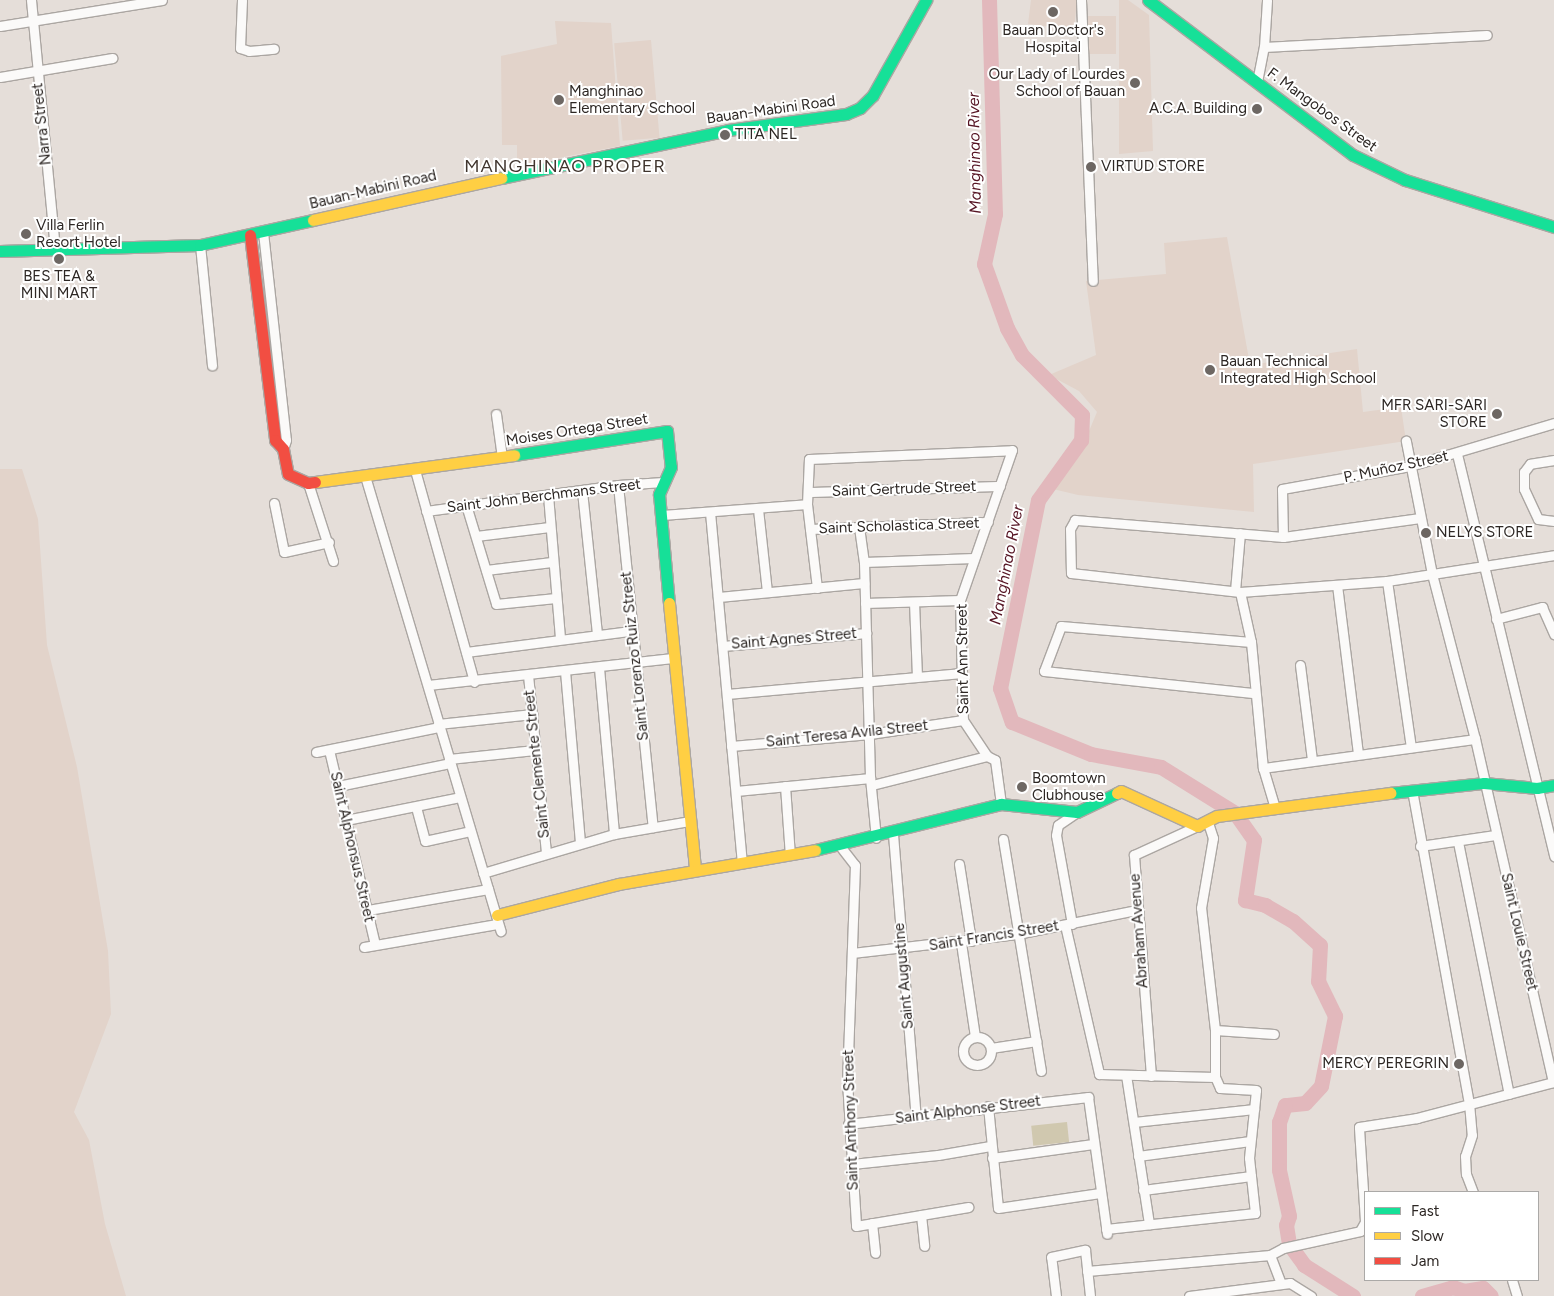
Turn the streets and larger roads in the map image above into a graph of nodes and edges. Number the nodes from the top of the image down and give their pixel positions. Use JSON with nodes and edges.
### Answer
{"nodes":[{"id":1,"x":31,"y":0,"type":"edge"},
{"id":2,"x":162,"y":0,"type":"edge"},
{"id":3,"x":242,"y":0,"type":"edge"},
{"id":4,"x":926,"y":0,"type":"edge"},
{"id":5,"x":1081,"y":0,"type":"edge"},
{"id":6,"x":1148,"y":0,"type":"edge"},
{"id":7,"x":1267,"y":0,"type":"edge"},
{"id":8,"x":33,"y":22,"type":"junction"},
{"id":9,"x":0,"y":26,"type":"edge"},
{"id":10,"x":1487,"y":35,"type":"dead end"},
{"id":11,"x":1264,"y":47,"type":"junction"},
{"id":12,"x":274,"y":49,"type":"dead end"},
{"id":13,"x":112,"y":58,"type":"dead end"},
{"id":14,"x":37,"y":72,"type":"junction"},
{"id":15,"x":0,"y":77,"type":"edge"},
{"id":16,"x":1257,"y":82,"type":"junction"},
{"id":17,"x":1554,"y":227,"type":"edge"},
{"id":18,"x":263,"y":232,"type":"junction"},
{"id":19,"x":250,"y":235,"type":"junction"},
{"id":20,"x":200,"y":244,"type":"junction"},
{"id":21,"x":55,"y":247,"type":"junction"},
{"id":22,"x":0,"y":250,"type":"edge"},
{"id":23,"x":1093,"y":281,"type":"dead end"},
{"id":24,"x":212,"y":365,"type":"dead end"},
{"id":25,"x":496,"y":414,"type":"dead end"},
{"id":26,"x":1554,"y":422,"type":"edge"},
{"id":27,"x":1406,"y":441,"type":"dead end"},
{"id":28,"x":283,"y":449,"type":"junction"},
{"id":29,"x":1457,"y":454,"type":"junction"},
{"id":30,"x":502,"y":457,"type":"junction"},
{"id":31,"x":1554,"y":460,"type":"edge"},
{"id":32,"x":1410,"y":466,"type":"junction"},
{"id":33,"x":415,"y":470,"type":"junction"},
{"id":34,"x":365,"y":476,"type":"junction"},
{"id":35,"x":663,"y":482,"type":"junction"},
{"id":36,"x":308,"y":483,"type":"junction"},
{"id":37,"x":618,"y":485,"type":"junction"},
{"id":38,"x":1000,"y":486,"type":"junction"},
{"id":39,"x":582,"y":490,"type":"junction"},
{"id":40,"x":808,"y":492,"type":"junction"},
{"id":41,"x":548,"y":495,"type":"junction"},
{"id":42,"x":274,"y":502,"type":"dead end"},
{"id":43,"x":807,"y":504,"type":"junction"},
{"id":44,"x":466,"y":505,"type":"junction"},
{"id":45,"x":758,"y":510,"type":"junction"},
{"id":46,"x":426,"y":511,"type":"junction"},
{"id":47,"x":710,"y":512,"type":"junction"},
{"id":48,"x":662,"y":515,"type":"junction"},
{"id":49,"x":1420,"y":518,"type":"junction"},
{"id":50,"x":1554,"y":521,"type":"edge"},
{"id":51,"x":988,"y":522,"type":"junction"},
{"id":52,"x":859,"y":527,"type":"junction"},
{"id":53,"x":549,"y":528,"type":"junction"},
{"id":54,"x":810,"y":529,"type":"junction"},
{"id":55,"x":1240,"y":533,"type":"junction"},
{"id":56,"x":476,"y":536,"type":"junction"},
{"id":57,"x":1282,"y":537,"type":"junction"},
{"id":58,"x":329,"y":542,"type":"junction"},
{"id":59,"x":1554,"y":555,"type":"edge"},
{"id":60,"x":974,"y":558,"type":"junction"},
{"id":61,"x":333,"y":561,"type":"dead end"},
{"id":62,"x":552,"y":562,"type":"junction"},
{"id":63,"x":864,"y":562,"type":"junction"},
{"id":64,"x":1484,"y":566,"type":"junction"},
{"id":65,"x":486,"y":570,"type":"junction"},
{"id":66,"x":1432,"y":574,"type":"junction"},
{"id":67,"x":1387,"y":581,"type":"junction"},
{"id":68,"x":864,"y":583,"type":"junction"},
{"id":69,"x":1337,"y":585,"type":"junction"},
{"id":70,"x":816,"y":588,"type":"junction"},
{"id":71,"x":767,"y":592,"type":"junction"},
{"id":72,"x":1238,"y":592,"type":"junction"},
{"id":73,"x":718,"y":597,"type":"junction"},
{"id":74,"x":556,"y":598,"type":"junction"},
{"id":75,"x":960,"y":600,"type":"junction"},
{"id":76,"x":914,"y":602,"type":"junction"},
{"id":77,"x":865,"y":603,"type":"junction"},
{"id":78,"x":1496,"y":618,"type":"junction"},
{"id":79,"x":631,"y":631,"type":"junction"},
{"id":80,"x":866,"y":633,"type":"junction"},
{"id":81,"x":597,"y":634,"type":"junction"},
{"id":82,"x":1554,"y":634,"type":"edge"},
{"id":83,"x":560,"y":639,"type":"junction"},
{"id":84,"x":1251,"y":642,"type":"junction"},
{"id":85,"x":723,"y":646,"type":"junction"},
{"id":86,"x":466,"y":652,"type":"junction"},
{"id":87,"x":673,"y":658,"type":"junction"},
{"id":88,"x":635,"y":663,"type":"junction"},
{"id":89,"x":1300,"y":665,"type":"dead end"},
{"id":90,"x":599,"y":668,"type":"junction"},
{"id":91,"x":565,"y":671,"type":"junction"},
{"id":92,"x":962,"y":673,"type":"junction"},
{"id":93,"x":528,"y":675,"type":"junction"},
{"id":94,"x":917,"y":676,"type":"junction"},
{"id":95,"x":868,"y":681,"type":"junction"},
{"id":96,"x":474,"y":682,"type":"junction"},
{"id":97,"x":428,"y":685,"type":"junction"},
{"id":98,"x":1255,"y":693,"type":"junction"},
{"id":99,"x":727,"y":694,"type":"junction"},
{"id":100,"x":532,"y":714,"type":"junction"},
{"id":101,"x":963,"y":720,"type":"junction"},
{"id":102,"x":439,"y":725,"type":"junction"},
{"id":103,"x":870,"y":734,"type":"junction"},
{"id":104,"x":1475,"y":739,"type":"junction"},
{"id":105,"x":731,"y":746,"type":"junction"},
{"id":106,"x":1411,"y":747,"type":"junction"},
{"id":107,"x":329,"y":750,"type":"junction"},
{"id":108,"x":536,"y":750,"type":"junction"},
{"id":109,"x":316,"y":752,"type":"dead end"},
{"id":110,"x":1358,"y":753,"type":"junction"},
{"id":111,"x":987,"y":756,"type":"junction"},
{"id":112,"x":1312,"y":760,"type":"junction"},
{"id":113,"x":449,"y":761,"type":"junction"},
{"id":114,"x":1263,"y":768,"type":"junction"},
{"id":115,"x":871,"y":781,"type":"junction"},
{"id":116,"x":1484,"y":783,"type":"junction"},
{"id":117,"x":1554,"y":785,"type":"edge"},
{"id":118,"x":338,"y":786,"type":"junction"},
{"id":119,"x":785,"y":786,"type":"junction"},
{"id":120,"x":1537,"y":788,"type":"junction"},
{"id":121,"x":1412,"y":790,"type":"junction"},
{"id":122,"x":736,"y":791,"type":"junction"},
{"id":123,"x":460,"y":797,"type":"junction"},
{"id":124,"x":1001,"y":804,"type":"junction"},
{"id":125,"x":416,"y":807,"type":"junction"},
{"id":126,"x":1274,"y":808,"type":"junction"},
{"id":127,"x":1078,"y":812,"type":"junction"},
{"id":128,"x":346,"y":820,"type":"junction"},
{"id":129,"x":689,"y":821,"type":"junction"},
{"id":130,"x":1202,"y":824,"type":"junction"},
{"id":131,"x":654,"y":827,"type":"junction"},
{"id":132,"x":470,"y":831,"type":"junction"},
{"id":133,"x":614,"y":834,"type":"junction"},
{"id":134,"x":892,"y":834,"type":"junction"},
{"id":135,"x":1496,"y":835,"type":"junction"},
{"id":136,"x":876,"y":838,"type":"junction"},
{"id":137,"x":1002,"y":839,"type":"dead end"},
{"id":138,"x":1458,"y":842,"type":"junction"},
{"id":139,"x":580,"y":843,"type":"junction"},
{"id":140,"x":840,"y":846,"type":"junction"},
{"id":141,"x":1420,"y":846,"type":"junction"},
{"id":142,"x":546,"y":853,"type":"junction"},
{"id":143,"x":790,"y":856,"type":"junction"},
{"id":144,"x":1554,"y":856,"type":"edge"},
{"id":145,"x":742,"y":863,"type":"junction"},
{"id":146,"x":959,"y":864,"type":"dead end"},
{"id":147,"x":694,"y":870,"type":"junction"},
{"id":148,"x":483,"y":873,"type":"junction"},
{"id":149,"x":488,"y":889,"type":"junction"},
{"id":150,"x":368,"y":910,"type":"junction"},
{"id":151,"x":1136,"y":910,"type":"junction"},
{"id":152,"x":498,"y":923,"type":"junction"},
{"id":153,"x":1069,"y":925,"type":"junction"},
{"id":154,"x":1017,"y":934,"type":"junction"},
{"id":155,"x":966,"y":942,"type":"junction"},
{"id":156,"x":376,"y":945,"type":"junction"},
{"id":157,"x":364,"y":947,"type":"dead end"},
{"id":158,"x":902,"y":950,"type":"junction"},
{"id":159,"x":852,"y":953,"type":"junction"},
{"id":160,"x":1215,"y":1030,"type":"junction"},
{"id":161,"x":1274,"y":1034,"type":"dead end"},
{"id":162,"x":975,"y":1037,"type":"junction"},
{"id":163,"x":1036,"y":1041,"type":"junction"},
{"id":164,"x":991,"y":1048,"type":"junction"},
{"id":165,"x":1041,"y":1071,"type":"dead end"},
{"id":166,"x":1126,"y":1075,"type":"junction"},
{"id":167,"x":1151,"y":1076,"type":"junction"},
{"id":168,"x":1215,"y":1078,"type":"junction"},
{"id":169,"x":1553,"y":1082,"type":"edge"},
{"id":170,"x":1509,"y":1094,"type":"junction"},
{"id":171,"x":1469,"y":1103,"type":"junction"},
{"id":172,"x":988,"y":1106,"type":"junction"},
{"id":173,"x":1254,"y":1109,"type":"junction"},
{"id":174,"x":916,"y":1117,"type":"junction"},
{"id":175,"x":1134,"y":1122,"type":"junction"},
{"id":176,"x":848,"y":1124,"type":"junction"},
{"id":177,"x":1250,"y":1141,"type":"junction"},
{"id":178,"x":1093,"y":1144,"type":"junction"},
{"id":179,"x":990,"y":1146,"type":"junction"},
{"id":180,"x":1138,"y":1156,"type":"junction"},
{"id":181,"x":992,"y":1158,"type":"junction"},
{"id":182,"x":852,"y":1164,"type":"junction"},
{"id":183,"x":1251,"y":1176,"type":"junction"},
{"id":184,"x":1143,"y":1190,"type":"junction"},
{"id":185,"x":1473,"y":1191,"type":"edge"},
{"id":186,"x":1100,"y":1193,"type":"junction"},
{"id":187,"x":1364,"y":1206,"type":"edge"},
{"id":188,"x":968,"y":1207,"type":"dead end"},
{"id":189,"x":922,"y":1215,"type":"junction"},
{"id":190,"x":872,"y":1223,"type":"junction"},
{"id":191,"x":1149,"y":1224,"type":"junction"},
{"id":192,"x":1364,"y":1224,"type":"edge"},
{"id":193,"x":924,"y":1246,"type":"dead end"},
{"id":194,"x":875,"y":1253,"type":"dead end"},
{"id":195,"x":1270,"y":1256,"type":"junction"},
{"id":196,"x":1087,"y":1271,"type":"junction"},
{"id":197,"x":1512,"y":1281,"type":"edge"},
{"id":198,"x":1281,"y":1284,"type":"junction"},
{"id":199,"x":1256,"y":1292,"type":"edge"},
{"id":200,"x":1222,"y":1294,"type":"edge"},
{"id":201,"x":1056,"y":1296,"type":"edge"},
{"id":202,"x":1090,"y":1296,"type":"edge"},
{"id":203,"x":1189,"y":1296,"type":"edge"},
{"id":204,"x":1311,"y":1296,"type":"edge"},
{"id":205,"x":1517,"y":1296,"type":"edge"}],
"edges":[{"from":1,"to":8,"type":"street","name":"Narra Street"},
{"from":2,"to":8,"type":"street"},
{"from":3,"to":12,"type":"street"},
{"from":4,"to":18,"type":"street","name":"Bauan-Mabini Road"},
{"from":5,"to":23,"type":"street"},
{"from":6,"to":16,"type":"street","name":"F. Mangobos Street"},
{"from":7,"to":11,"type":"street"},
{"from":8,"to":9,"type":"street"},
{"from":8,"to":14,"type":"street","name":"Narra Street"},
{"from":10,"to":11,"type":"street"},
{"from":11,"to":16,"type":"street"},
{"from":13,"to":14,"type":"street"},
{"from":14,"to":15,"type":"street"},
{"from":14,"to":21,"type":"street","name":"Narra Street"},
{"from":16,"to":17,"type":"street","name":"F. Mangobos Street"},
{"from":18,"to":19,"type":"street","name":"Bauan-Mabini Road"},
{"from":18,"to":28,"type":"street"},
{"from":19,"to":20,"type":"street","name":"Bauan-Mabini Road"},
{"from":19,"to":28,"type":"street"},
{"from":20,"to":21,"type":"street","name":"Bauan-Mabini Road"},
{"from":20,"to":24,"type":"street"},
{"from":21,"to":22,"type":"street","name":"Bauan-Mabini Road"},
{"from":25,"to":30,"type":"street"},
{"from":26,"to":29,"type":"street","name":"P. Muñoz Street"},
{"from":27,"to":32,"type":"street","name":"Saint Louie Street"},
{"from":28,"to":36,"type":"street"},
{"from":29,"to":32,"type":"street","name":"P. Muñoz Street"},
{"from":29,"to":64,"type":"street"},
{"from":30,"to":33,"type":"street","name":"Moises Ortega Street"},
{"from":30,"to":35,"type":"street","name":"Moises Ortega Street"},
{"from":31,"to":50,"type":"street"},
{"from":32,"to":49,"type":"street","name":"Saint Louie Street"},
{"from":32,"to":57,"type":"street","name":"P. Muñoz Street"},
{"from":33,"to":34,"type":"street","name":"Moises Ortega Street"},
{"from":33,"to":46,"type":"street"},
{"from":34,"to":36,"type":"street","name":"Moises Ortega Street"},
{"from":34,"to":97,"type":"street"},
{"from":35,"to":37,"type":"street","name":"Saint John Berchmans Street"},
{"from":35,"to":48,"type":"street","name":"Moises Ortega Street"},
{"from":36,"to":58,"type":"street"},
{"from":37,"to":39,"type":"street","name":"Saint John Berchmans Street"},
{"from":37,"to":79,"type":"street","name":"Saint Lorenzo Ruiz Street"},
{"from":38,"to":40,"type":"street","name":"Saint Gertrude Street"},
{"from":38,"to":40,"type":"street","name":"Saint Ann Street"},
{"from":38,"to":51,"type":"street","name":"Saint Ann Street"},
{"from":39,"to":41,"type":"street","name":"Saint John Berchmans Street"},
{"from":39,"to":81,"type":"street"},
{"from":40,"to":43,"type":"street"},
{"from":41,"to":44,"type":"street","name":"Saint John Berchmans Street"},
{"from":41,"to":53,"type":"street"},
{"from":42,"to":58,"type":"street"},
{"from":43,"to":45,"type":"street"},
{"from":43,"to":54,"type":"street"},
{"from":44,"to":46,"type":"street","name":"Saint John Berchmans Street"},
{"from":44,"to":56,"type":"street"},
{"from":45,"to":47,"type":"street"},
{"from":45,"to":71,"type":"street"},
{"from":46,"to":86,"type":"street"},
{"from":47,"to":48,"type":"street"},
{"from":47,"to":73,"type":"street"},
{"from":48,"to":87,"type":"street","name":"Moises Ortega Street"},
{"from":49,"to":57,"type":"street"},
{"from":49,"to":66,"type":"street","name":"Saint Louie Street"},
{"from":51,"to":52,"type":"street","name":"Saint Scholastica Street"},
{"from":51,"to":60,"type":"street","name":"Saint Ann Street"},
{"from":52,"to":54,"type":"street","name":"Saint Scholastica Street"},
{"from":52,"to":63,"type":"street"},
{"from":53,"to":56,"type":"street"},
{"from":53,"to":62,"type":"street"},
{"from":54,"to":70,"type":"street"},
{"from":55,"to":57,"type":"street"},
{"from":55,"to":72,"type":"street"},
{"from":55,"to":72,"type":"street"},
{"from":56,"to":65,"type":"street"},
{"from":58,"to":61,"type":"street"},
{"from":59,"to":64,"type":"street"},
{"from":60,"to":63,"type":"street"},
{"from":60,"to":75,"type":"street","name":"Saint Ann Street"},
{"from":62,"to":65,"type":"street"},
{"from":62,"to":74,"type":"street"},
{"from":63,"to":68,"type":"street"},
{"from":64,"to":66,"type":"street"},
{"from":64,"to":78,"type":"street"},
{"from":65,"to":74,"type":"street"},
{"from":66,"to":67,"type":"street"},
{"from":66,"to":104,"type":"street","name":"Saint Louie Street"},
{"from":67,"to":69,"type":"street"},
{"from":67,"to":106,"type":"street"},
{"from":68,"to":70,"type":"street"},
{"from":68,"to":77,"type":"street"},
{"from":69,"to":72,"type":"street"},
{"from":69,"to":110,"type":"street"},
{"from":70,"to":71,"type":"street"},
{"from":71,"to":73,"type":"street"},
{"from":72,"to":84,"type":"street"},
{"from":73,"to":85,"type":"street"},
{"from":74,"to":83,"type":"street"},
{"from":75,"to":76,"type":"street"},
{"from":75,"to":92,"type":"street","name":"Saint Ann Street"},
{"from":76,"to":77,"type":"street"},
{"from":76,"to":94,"type":"street"},
{"from":77,"to":80,"type":"street"},
{"from":78,"to":82,"type":"street"},
{"from":78,"to":120,"type":"street"},
{"from":79,"to":81,"type":"street"},
{"from":79,"to":88,"type":"street","name":"Saint Lorenzo Ruiz Street"},
{"from":80,"to":85,"type":"street","name":"Saint Agnes Street"},
{"from":80,"to":95,"type":"street"},
{"from":81,"to":83,"type":"street"},
{"from":83,"to":86,"type":"street"},
{"from":84,"to":98,"type":"street"},
{"from":84,"to":98,"type":"street"},
{"from":85,"to":99,"type":"street"},
{"from":86,"to":96,"type":"street"},
{"from":87,"to":88,"type":"street"},
{"from":87,"to":129,"type":"street","name":"Moises Ortega Street"},
{"from":88,"to":90,"type":"street"},
{"from":88,"to":131,"type":"street","name":"Saint Lorenzo Ruiz Street"},
{"from":89,"to":112,"type":"street"},
{"from":90,"to":91,"type":"street"},
{"from":90,"to":133,"type":"street"},
{"from":91,"to":93,"type":"street"},
{"from":91,"to":139,"type":"street"},
{"from":92,"to":94,"type":"street"},
{"from":92,"to":101,"type":"street","name":"Saint Ann Street"},
{"from":93,"to":96,"type":"street"},
{"from":93,"to":100,"type":"street","name":"Saint Clemente Street"},
{"from":94,"to":95,"type":"street"},
{"from":95,"to":99,"type":"street"},
{"from":95,"to":103,"type":"street"},
{"from":96,"to":97,"type":"street"},
{"from":97,"to":102,"type":"street"},
{"from":98,"to":114,"type":"street"},
{"from":99,"to":105,"type":"street"},
{"from":100,"to":102,"type":"street"},
{"from":100,"to":108,"type":"street","name":"Saint Clemente Street"},
{"from":101,"to":103,"type":"street","name":"Saint Teresa Avila Street"},
{"from":101,"to":111,"type":"street","name":"Saint Ann Street"},
{"from":102,"to":107,"type":"street"},
{"from":102,"to":113,"type":"street"},
{"from":103,"to":105,"type":"street","name":"Saint Teresa Avila Street"},
{"from":103,"to":115,"type":"street"},
{"from":104,"to":106,"type":"street"},
{"from":104,"to":116,"type":"street","name":"Saint Louie Street"},
{"from":105,"to":122,"type":"street"},
{"from":106,"to":110,"type":"street"},
{"from":107,"to":109,"type":"street"},
{"from":107,"to":118,"type":"street","name":"Saint Alphonsus Street"},
{"from":108,"to":113,"type":"street"},
{"from":108,"to":142,"type":"street","name":"Saint Clemente Street"},
{"from":110,"to":112,"type":"street"},
{"from":111,"to":115,"type":"street"},
{"from":111,"to":124,"type":"street","name":"Saint Ann Street"},
{"from":112,"to":114,"type":"street"},
{"from":113,"to":118,"type":"street"},
{"from":113,"to":123,"type":"street"},
{"from":114,"to":126,"type":"street"},
{"from":115,"to":119,"type":"street"},
{"from":115,"to":136,"type":"street"},
{"from":116,"to":120,"type":"street"},
{"from":116,"to":121,"type":"street"},
{"from":116,"to":135,"type":"street","name":"Saint Louie Street"},
{"from":117,"to":120,"type":"street"},
{"from":118,"to":128,"type":"street","name":"Saint Alphonsus Street"},
{"from":119,"to":122,"type":"street"},
{"from":119,"to":143,"type":"street"},
{"from":120,"to":144,"type":"street"},
{"from":121,"to":126,"type":"street"},
{"from":121,"to":141,"type":"street"},
{"from":122,"to":145,"type":"street"},
{"from":123,"to":125,"type":"street"},
{"from":123,"to":132,"type":"street"},
{"from":124,"to":127,"type":"street"},
{"from":124,"to":134,"type":"street"},
{"from":125,"to":128,"type":"street"},
{"from":125,"to":132,"type":"street"},
{"from":126,"to":130,"type":"street"},
{"from":127,"to":130,"type":"street"},
{"from":127,"to":153,"type":"street"},
{"from":128,"to":150,"type":"street","name":"Saint Alphonsus Street"},
{"from":129,"to":131,"type":"street"},
{"from":129,"to":147,"type":"street","name":"Moises Ortega Street"},
{"from":130,"to":151,"type":"street","name":"Abraham Avenue"},
{"from":130,"to":160,"type":"street"},
{"from":131,"to":133,"type":"street"},
{"from":132,"to":148,"type":"street"},
{"from":133,"to":139,"type":"street"},
{"from":134,"to":136,"type":"street"},
{"from":134,"to":158,"type":"street","name":"Saint Augustine"},
{"from":135,"to":138,"type":"street"},
{"from":135,"to":169,"type":"street","name":"Saint Louie Street"},
{"from":136,"to":140,"type":"street"},
{"from":137,"to":154,"type":"street"},
{"from":138,"to":141,"type":"street"},
{"from":138,"to":170,"type":"street"},
{"from":139,"to":142,"type":"street"},
{"from":140,"to":143,"type":"street"},
{"from":140,"to":159,"type":"street","name":"Saint Anthony Street"},
{"from":141,"to":171,"type":"street"},
{"from":142,"to":148,"type":"street"},
{"from":143,"to":145,"type":"street"},
{"from":145,"to":147,"type":"street"},
{"from":146,"to":155,"type":"street"},
{"from":147,"to":152,"type":"street"},
{"from":148,"to":149,"type":"street"},
{"from":149,"to":150,"type":"street"},
{"from":149,"to":152,"type":"street"},
{"from":150,"to":156,"type":"street","name":"Saint Alphonsus Street"},
{"from":151,"to":153,"type":"street","name":"Saint Francis Street"},
{"from":151,"to":167,"type":"street","name":"Abraham Avenue"},
{"from":152,"to":156,"type":"street"},
{"from":153,"to":154,"type":"street","name":"Saint Francis Street"},
{"from":153,"to":166,"type":"street"},
{"from":154,"to":155,"type":"street","name":"Saint Francis Street"},
{"from":154,"to":163,"type":"street"},
{"from":155,"to":158,"type":"street","name":"Saint Francis Street"},
{"from":155,"to":162,"type":"street"},
{"from":156,"to":157,"type":"street"},
{"from":158,"to":159,"type":"street","name":"Saint Francis Street"},
{"from":158,"to":174,"type":"street","name":"Saint Augustine"},
{"from":159,"to":176,"type":"street","name":"Saint Anthony Street"},
{"from":160,"to":161,"type":"street"},
{"from":160,"to":168,"type":"street"},
{"from":162,"to":164,"type":"street"},
{"from":162,"to":164,"type":"street"},
{"from":163,"to":164,"type":"street"},
{"from":163,"to":165,"type":"street"},
{"from":166,"to":167,"type":"street"},
{"from":166,"to":175,"type":"street"},
{"from":167,"to":168,"type":"street"},
{"from":168,"to":173,"type":"street"},
{"from":169,"to":170,"type":"street"},
{"from":170,"to":171,"type":"street"},
{"from":171,"to":185,"type":"street"},
{"from":171,"to":187,"type":"street"},
{"from":172,"to":174,"type":"street","name":"Saint Alphonse Street"},
{"from":172,"to":178,"type":"street","name":"Saint Alphonse Street"},
{"from":172,"to":179,"type":"street"},
{"from":173,"to":175,"type":"street"},
{"from":173,"to":177,"type":"street"},
{"from":174,"to":176,"type":"street","name":"Saint Alphonse Street"},
{"from":175,"to":180,"type":"street"},
{"from":176,"to":182,"type":"street","name":"Saint Anthony Street"},
{"from":177,"to":180,"type":"street"},
{"from":177,"to":183,"type":"street"},
{"from":178,"to":181,"type":"street"},
{"from":178,"to":186,"type":"street"},
{"from":179,"to":181,"type":"street"},
{"from":179,"to":182,"type":"street"},
{"from":180,"to":184,"type":"street"},
{"from":181,"to":186,"type":"street"},
{"from":182,"to":190,"type":"street","name":"Saint Anthony Street"},
{"from":183,"to":184,"type":"street"},
{"from":183,"to":191,"type":"street"},
{"from":184,"to":191,"type":"street"},
{"from":186,"to":191,"type":"street"},
{"from":188,"to":189,"type":"street","name":"Saint Anthony Street"},
{"from":189,"to":190,"type":"street","name":"Saint Anthony Street"},
{"from":189,"to":193,"type":"street"},
{"from":190,"to":194,"type":"street"},
{"from":192,"to":195,"type":"street"},
{"from":195,"to":196,"type":"street"},
{"from":195,"to":198,"type":"street"},
{"from":196,"to":201,"type":"street"},
{"from":196,"to":202,"type":"street"},
{"from":197,"to":205,"type":"street"},
{"from":198,"to":199,"type":"street"},
{"from":198,"to":204,"type":"street"},
{"from":199,"to":200,"type":"street"},
{"from":200,"to":203,"type":"street"}]}
